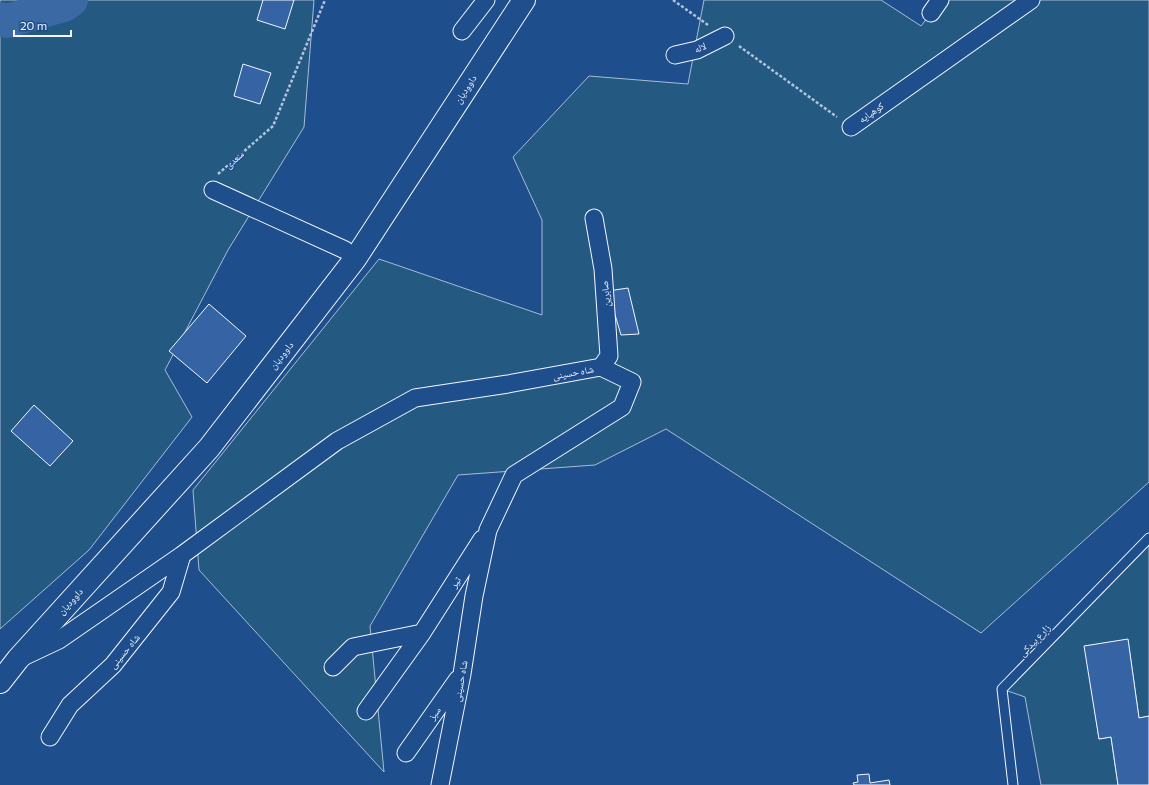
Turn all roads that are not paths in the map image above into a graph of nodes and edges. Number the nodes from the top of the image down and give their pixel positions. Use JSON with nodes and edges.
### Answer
{"nodes":[{"id":1,"x":486,"y":0,"type":"edge"},
{"id":2,"x":506,"y":0,"type":"edge"},
{"id":3,"x":524,"y":0,"type":"edge"},
{"id":4,"x":1031,"y":0,"type":"edge"},
{"id":5,"x":462,"y":31,"type":"dead end"},
{"id":6,"x":725,"y":36,"type":"road end"},
{"id":7,"x":675,"y":55,"type":"dead end"},
{"id":8,"x":851,"y":127,"type":"road end"},
{"id":9,"x":213,"y":190,"type":"road end"},
{"id":10,"x":594,"y":218,"type":"dead end"},
{"id":11,"x":345,"y":250,"type":"junction"},
{"id":12,"x":601,"y":367,"type":"junction"},
{"id":13,"x":488,"y":530,"type":"junction"},
{"id":14,"x":1149,"y":538,"type":"edge"},
{"id":15,"x":182,"y":555,"type":"junction"},
{"id":16,"x":422,"y":633,"type":"junction"},
{"id":17,"x":8,"y":656,"type":"edge"},
{"id":18,"x":333,"y":667,"type":"dead end"},
{"id":19,"x":462,"y":674,"type":"junction"},
{"id":20,"x":0,"y":682,"type":"edge"},
{"id":21,"x":366,"y":711,"type":"dead end"},
{"id":22,"x":50,"y":737,"type":"dead end"},
{"id":23,"x":406,"y":753,"type":"dead end"},
{"id":24,"x":440,"y":785,"type":"edge"},
{"id":25,"x":1013,"y":785,"type":"edge"}],
"edges":[{"from":1,"to":5,"type":"street"},
{"from":2,"to":11,"type":"street","name":"داوودیان"},
{"from":3,"to":17,"type":"street","name":"داوودیان"},
{"from":4,"to":8,"type":"street","name":"کوهپایه"},
{"from":6,"to":7,"type":"street","name":"لاله"},
{"from":9,"to":11,"type":"street"},
{"from":10,"to":12,"type":"street","name":"صابرین"},
{"from":11,"to":17,"type":"street","name":"داوودیان"},
{"from":12,"to":13,"type":"street","name":"شاه حسینی"},
{"from":12,"to":15,"type":"street","name":"شاه حسینی"},
{"from":13,"to":16,"type":"street","name":"تیر"},
{"from":13,"to":19,"type":"street","name":"شاه حسینی"},
{"from":14,"to":25,"type":"lane","name":"زارع بیدکی"},
{"from":15,"to":17,"type":"street","name":"شاه حسینی"},
{"from":15,"to":22,"type":"street","name":"شاه حسینی"},
{"from":16,"to":18,"type":"street"},
{"from":16,"to":21,"type":"street","name":"تیر"},
{"from":17,"to":20,"type":"street","name":"داوودیان"},
{"from":19,"to":23,"type":"street","name":"سبز"},
{"from":19,"to":24,"type":"street","name":"شاه حسینی"}]}
